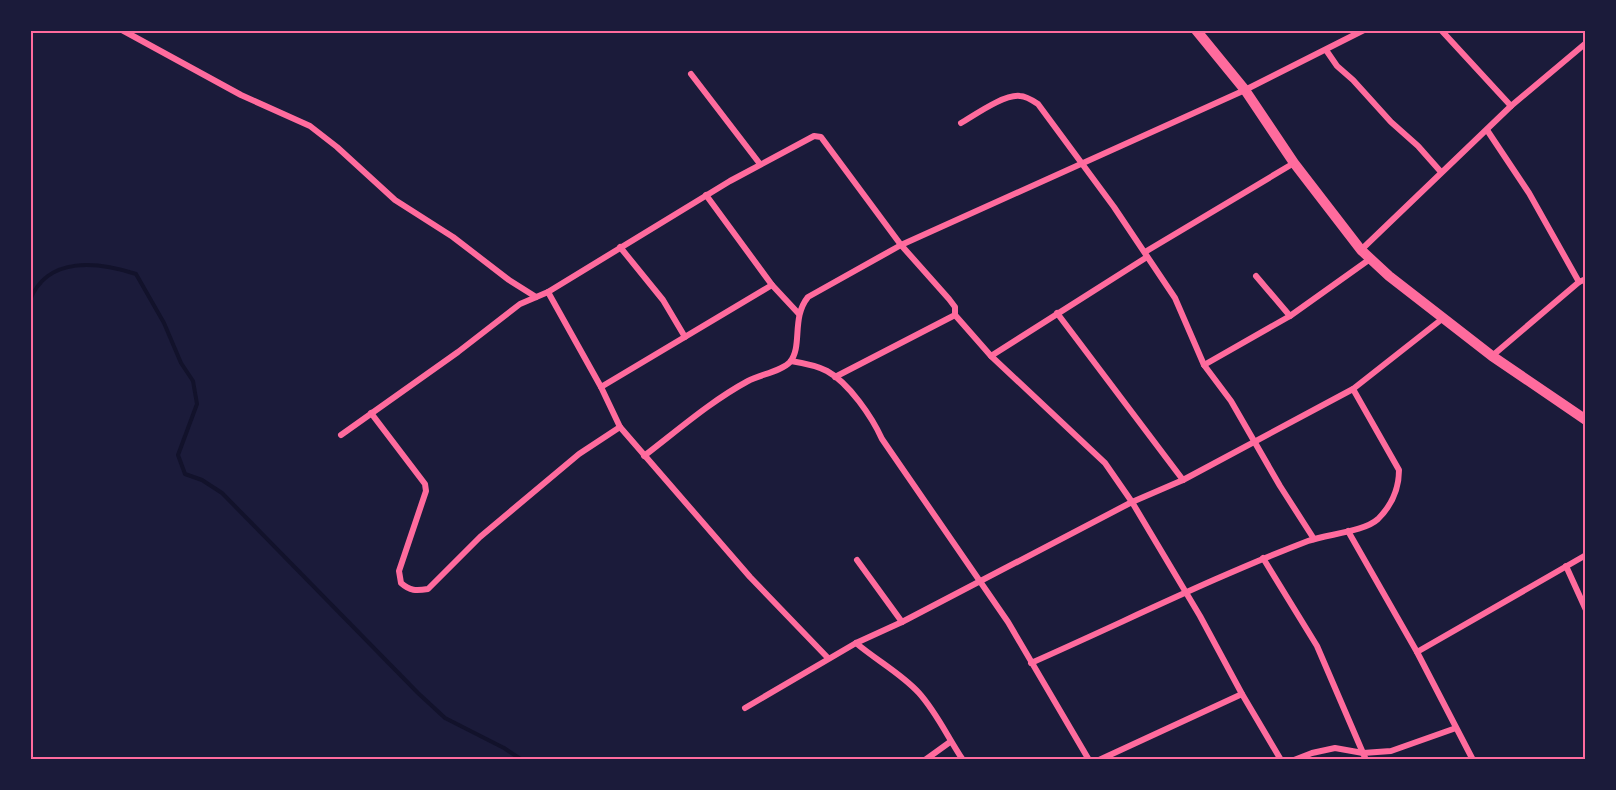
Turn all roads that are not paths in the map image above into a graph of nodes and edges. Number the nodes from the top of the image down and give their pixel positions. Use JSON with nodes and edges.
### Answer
{"nodes":[{"id":1,"x":122,"y":30,"type":"edge"},
{"id":2,"x":1196,"y":30,"type":"edge"},
{"id":3,"x":1364,"y":30,"type":"edge"},
{"id":4,"x":1441,"y":30,"type":"edge"},
{"id":5,"x":1586,"y":43,"type":"edge"},
{"id":6,"x":1326,"y":50,"type":"junction"},
{"id":7,"x":691,"y":74,"type":"dead end"},
{"id":8,"x":1245,"y":90,"type":"junction"},
{"id":9,"x":1510,"y":106,"type":"junction"},
{"id":10,"x":961,"y":123,"type":"dead end"},
{"id":11,"x":1487,"y":130,"type":"junction"},
{"id":12,"x":760,"y":164,"type":"junction"},
{"id":13,"x":1294,"y":164,"type":"junction"},
{"id":14,"x":1083,"y":165,"type":"junction"},
{"id":15,"x":1441,"y":172,"type":"junction"},
{"id":16,"x":706,"y":195,"type":"junction"},
{"id":17,"x":902,"y":245,"type":"junction"},
{"id":18,"x":620,"y":247,"type":"junction"},
{"id":19,"x":1361,"y":250,"type":"junction"},
{"id":20,"x":1146,"y":254,"type":"junction"},
{"id":21,"x":1370,"y":259,"type":"junction"},
{"id":22,"x":1256,"y":276,"type":"dead end"},
{"id":23,"x":1583,"y":280,"type":"edge"},
{"id":24,"x":772,"y":285,"type":"junction"},
{"id":25,"x":548,"y":292,"type":"junction"},
{"id":26,"x":536,"y":297,"type":"junction"},
{"id":27,"x":1057,"y":313,"type":"junction"},
{"id":28,"x":799,"y":314,"type":"junction"},
{"id":29,"x":955,"y":315,"type":"junction"},
{"id":30,"x":1290,"y":316,"type":"junction"},
{"id":31,"x":1442,"y":318,"type":"junction"},
{"id":32,"x":685,"y":337,"type":"junction"},
{"id":33,"x":991,"y":356,"type":"junction"},
{"id":34,"x":1492,"y":356,"type":"junction"},
{"id":35,"x":791,"y":361,"type":"junction"},
{"id":36,"x":1204,"y":365,"type":"junction"},
{"id":37,"x":835,"y":377,"type":"junction"},
{"id":38,"x":601,"y":387,"type":"junction"},
{"id":39,"x":1353,"y":389,"type":"junction"},
{"id":40,"x":371,"y":413,"type":"junction"},
{"id":41,"x":1586,"y":420,"type":"edge"},
{"id":42,"x":620,"y":427,"type":"junction"},
{"id":43,"x":340,"y":435,"type":"dead end"},
{"id":44,"x":1256,"y":442,"type":"junction"},
{"id":45,"x":644,"y":456,"type":"junction"},
{"id":46,"x":1183,"y":480,"type":"junction"},
{"id":47,"x":1132,"y":502,"type":"junction"},
{"id":48,"x":1348,"y":531,"type":"junction"},
{"id":49,"x":1314,"y":539,"type":"junction"},
{"id":50,"x":1586,"y":555,"type":"edge"},
{"id":51,"x":1263,"y":558,"type":"junction"},
{"id":52,"x":857,"y":560,"type":"dead end"},
{"id":53,"x":1566,"y":566,"type":"junction"},
{"id":54,"x":980,"y":581,"type":"junction"},
{"id":55,"x":1184,"y":592,"type":"junction"},
{"id":56,"x":1586,"y":610,"type":"edge"},
{"id":57,"x":902,"y":622,"type":"junction"},
{"id":58,"x":856,"y":643,"type":"junction"},
{"id":59,"x":1417,"y":652,"type":"junction"},
{"id":60,"x":828,"y":658,"type":"junction"},
{"id":61,"x":1031,"y":663,"type":"junction"},
{"id":62,"x":1242,"y":694,"type":"junction"},
{"id":63,"x":745,"y":708,"type":"dead end"},
{"id":64,"x":1456,"y":728,"type":"junction"},
{"id":65,"x":950,"y":742,"type":"junction"},
{"id":66,"x":1364,"y":757,"type":"edge"},
{"id":67,"x":925,"y":760,"type":"edge"},
{"id":68,"x":963,"y":760,"type":"edge"},
{"id":69,"x":1089,"y":760,"type":"edge"},
{"id":70,"x":1099,"y":760,"type":"edge"},
{"id":71,"x":1281,"y":760,"type":"edge"},
{"id":72,"x":1294,"y":760,"type":"edge"},
{"id":73,"x":1473,"y":760,"type":"edge"}],
"edges":[{"from":1,"to":26,"type":"street"},
{"from":2,"to":8,"type":"main road"},
{"from":3,"to":6,"type":"street"},
{"from":4,"to":9,"type":"street"},
{"from":5,"to":9,"type":"street"},
{"from":6,"to":8,"type":"street"},
{"from":6,"to":15,"type":"street"},
{"from":7,"to":12,"type":"street"},
{"from":8,"to":13,"type":"main road"},
{"from":8,"to":14,"type":"street"},
{"from":9,"to":11,"type":"street"},
{"from":10,"to":14,"type":"street"},
{"from":11,"to":15,"type":"street"},
{"from":11,"to":23,"type":"street"},
{"from":12,"to":16,"type":"street"},
{"from":12,"to":17,"type":"street"},
{"from":13,"to":19,"type":"main road"},
{"from":13,"to":20,"type":"street"},
{"from":14,"to":17,"type":"street"},
{"from":14,"to":20,"type":"street"},
{"from":15,"to":19,"type":"street"},
{"from":16,"to":18,"type":"street"},
{"from":16,"to":24,"type":"street"},
{"from":17,"to":28,"type":"street"},
{"from":17,"to":29,"type":"street"},
{"from":18,"to":25,"type":"street"},
{"from":18,"to":32,"type":"street"},
{"from":19,"to":21,"type":"main road"},
{"from":20,"to":27,"type":"street"},
{"from":20,"to":36,"type":"street"},
{"from":21,"to":30,"type":"street"},
{"from":21,"to":31,"type":"main road"},
{"from":22,"to":30,"type":"street"},
{"from":23,"to":34,"type":"street"},
{"from":24,"to":28,"type":"street"},
{"from":24,"to":32,"type":"street"},
{"from":25,"to":26,"type":"street"},
{"from":25,"to":38,"type":"street"},
{"from":26,"to":40,"type":"street"},
{"from":27,"to":33,"type":"street"},
{"from":27,"to":46,"type":"street"},
{"from":28,"to":35,"type":"street"},
{"from":29,"to":33,"type":"street"},
{"from":29,"to":37,"type":"street"},
{"from":30,"to":36,"type":"street"},
{"from":31,"to":34,"type":"main road"},
{"from":31,"to":39,"type":"street"},
{"from":32,"to":38,"type":"street"},
{"from":33,"to":47,"type":"street"},
{"from":34,"to":41,"type":"main road"},
{"from":35,"to":37,"type":"street"},
{"from":35,"to":45,"type":"street"},
{"from":36,"to":44,"type":"street"},
{"from":37,"to":54,"type":"street"},
{"from":38,"to":42,"type":"street"},
{"from":39,"to":44,"type":"street"},
{"from":39,"to":48,"type":"street"},
{"from":40,"to":42,"type":"street"},
{"from":40,"to":43,"type":"street"},
{"from":42,"to":45,"type":"street"},
{"from":44,"to":46,"type":"street"},
{"from":44,"to":49,"type":"street"},
{"from":45,"to":60,"type":"street"},
{"from":46,"to":47,"type":"street"},
{"from":47,"to":54,"type":"street"},
{"from":47,"to":55,"type":"street"},
{"from":48,"to":49,"type":"street"},
{"from":48,"to":59,"type":"street"},
{"from":49,"to":51,"type":"street"},
{"from":50,"to":53,"type":"street"},
{"from":51,"to":55,"type":"street"},
{"from":51,"to":66,"type":"street"},
{"from":52,"to":57,"type":"street"},
{"from":53,"to":56,"type":"street"},
{"from":53,"to":59,"type":"street"},
{"from":54,"to":57,"type":"street"},
{"from":54,"to":61,"type":"street"},
{"from":55,"to":61,"type":"street"},
{"from":55,"to":62,"type":"street"},
{"from":57,"to":58,"type":"street"},
{"from":58,"to":60,"type":"street"},
{"from":58,"to":65,"type":"street"},
{"from":59,"to":64,"type":"street"},
{"from":60,"to":63,"type":"street"},
{"from":61,"to":69,"type":"street"},
{"from":62,"to":70,"type":"street"},
{"from":62,"to":71,"type":"street"},
{"from":64,"to":66,"type":"street"},
{"from":64,"to":73,"type":"street"},
{"from":65,"to":67,"type":"street"},
{"from":65,"to":68,"type":"street"},
{"from":66,"to":72,"type":"street"}]}
